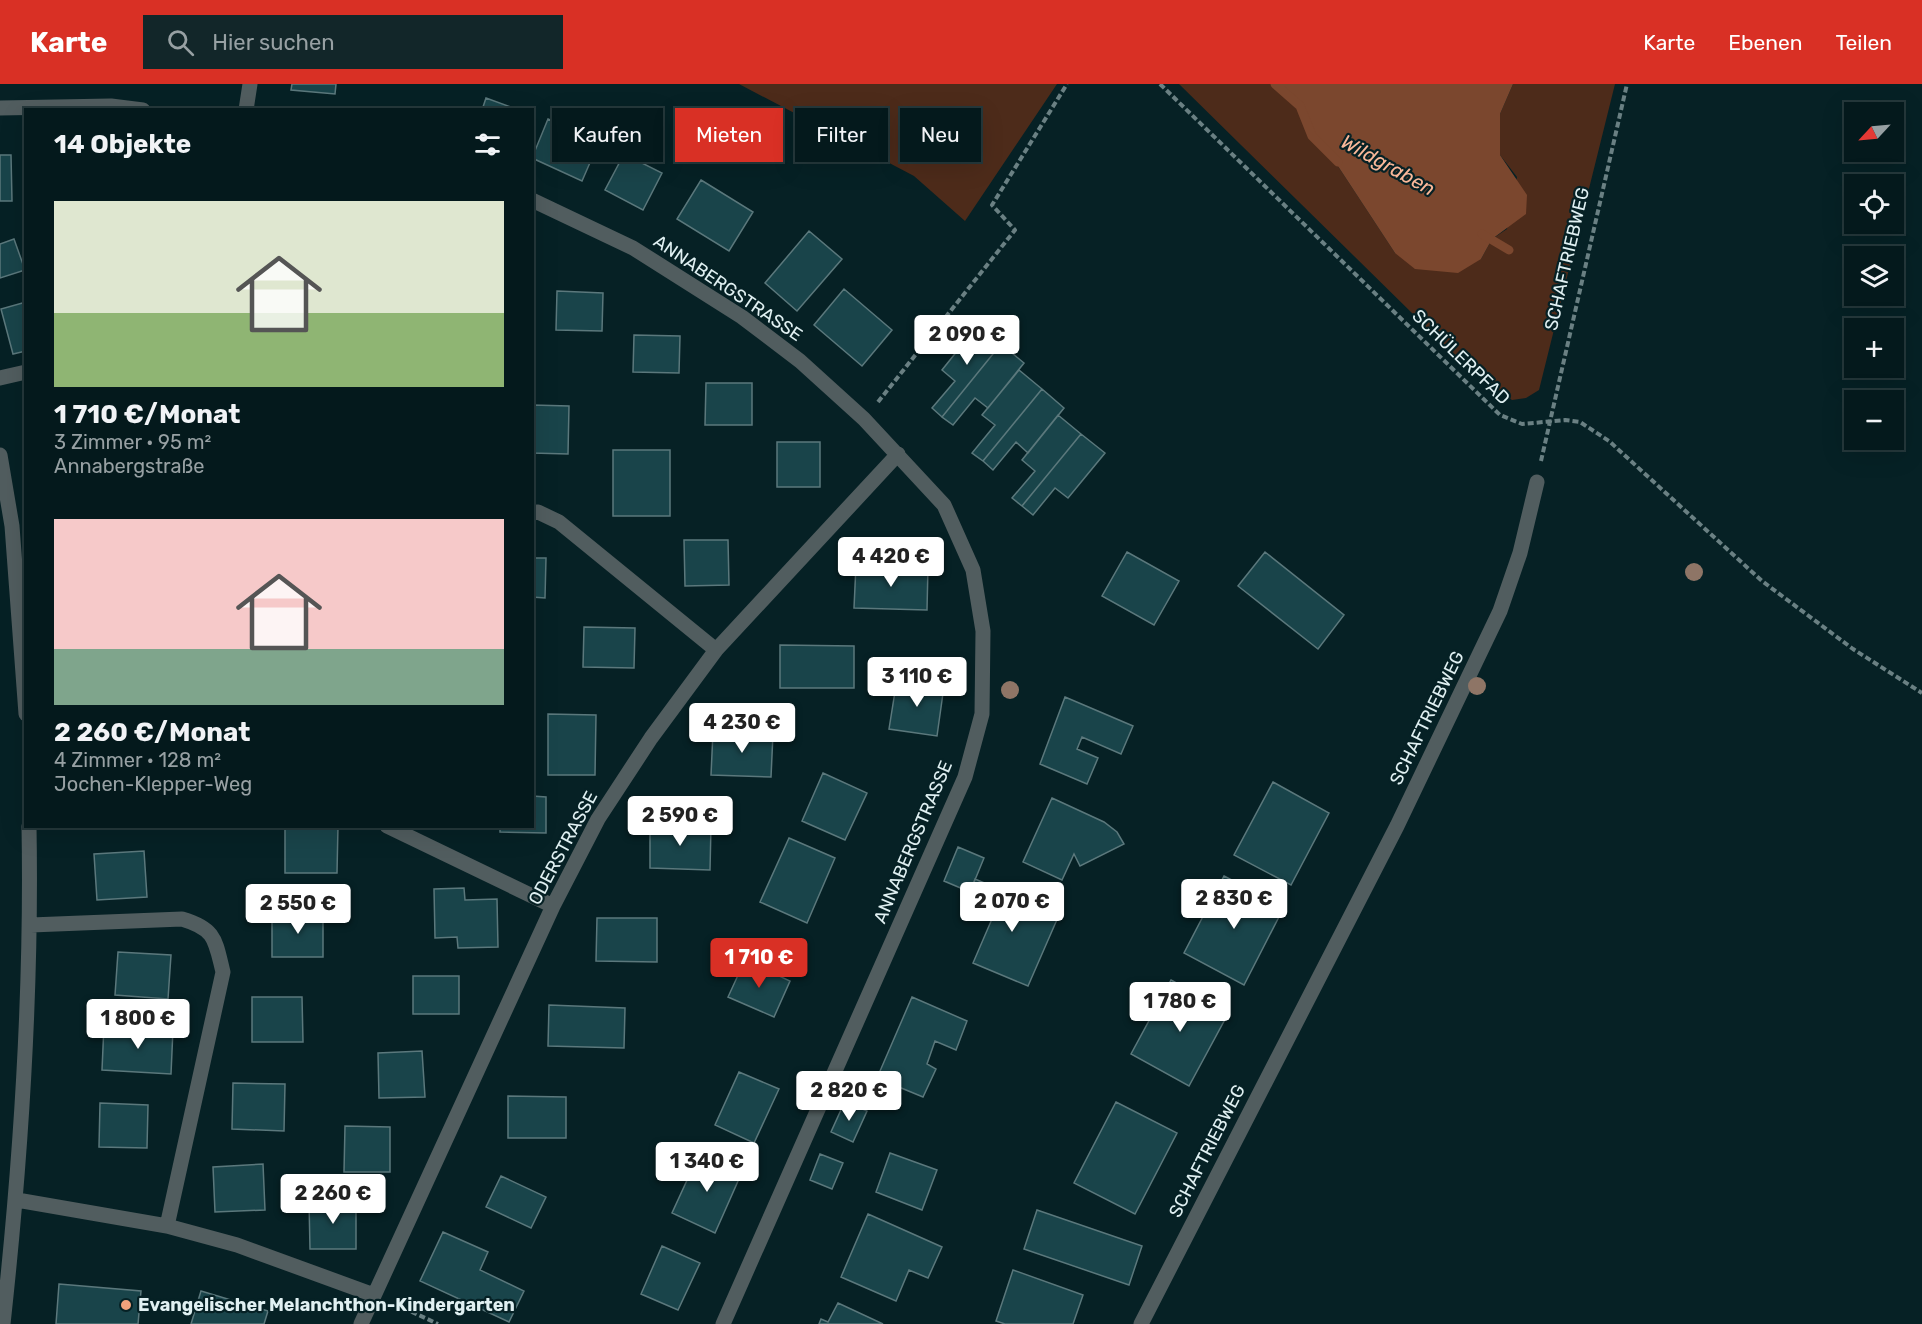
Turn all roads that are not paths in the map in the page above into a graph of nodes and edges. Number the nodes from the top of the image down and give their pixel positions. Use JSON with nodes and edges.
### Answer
{"nodes":[{"id":1,"x":250,"y":84,"type":"edge"},
{"id":2,"x":0,"y":108,"type":"edge"},
{"id":3,"x":128,"y":108,"type":"edge"},
{"id":4,"x":246,"y":108,"type":"edge"},
{"id":5,"x":534,"y":201,"type":"edge"},
{"id":6,"x":24,"y":372,"type":"edge"},
{"id":7,"x":0,"y":378,"type":"edge"},
{"id":8,"x":898,"y":454,"type":"junction"},
{"id":9,"x":0,"y":455,"type":"edge"},
{"id":10,"x":1537,"y":482,"type":"road end"},
{"id":11,"x":534,"y":513,"type":"edge"},
{"id":12,"x":716,"y":650,"type":"junction"},
{"id":13,"x":24,"y":687,"type":"edge"},
{"id":14,"x":29,"y":828,"type":"edge"},
{"id":15,"x":391,"y":828,"type":"edge"},
{"id":16,"x":553,"y":906,"type":"junction"},
{"id":17,"x":31,"y":925,"type":"junction"},
{"id":18,"x":17,"y":1200,"type":"junction"},
{"id":19,"x":168,"y":1227,"type":"junction"},
{"id":20,"x":374,"y":1295,"type":"junction"},
{"id":21,"x":3,"y":1324,"type":"edge"},
{"id":22,"x":361,"y":1324,"type":"edge"},
{"id":23,"x":723,"y":1324,"type":"edge"},
{"id":24,"x":1141,"y":1324,"type":"edge"}],
"edges":[{"from":1,"to":4,"type":"street"},
{"from":2,"to":3,"type":"street"},
{"from":5,"to":8,"type":"street","name":"ANNABERGSTRASSE"},
{"from":6,"to":7,"type":"street"},
{"from":8,"to":12,"type":"street","name":"ODERSTRASSE"},
{"from":8,"to":23,"type":"street","name":"ANNABERGSTRASSE"},
{"from":9,"to":13,"type":"street"},
{"from":10,"to":24,"type":"street","name":"SCHAFTRIEBWEG"},
{"from":11,"to":12,"type":"street"},
{"from":12,"to":16,"type":"street","name":"ODERSTRASSE"},
{"from":14,"to":17,"type":"street"},
{"from":15,"to":16,"type":"street"},
{"from":16,"to":20,"type":"street","name":"ODERSTRASSE"},
{"from":17,"to":18,"type":"street"},
{"from":17,"to":19,"type":"street"},
{"from":18,"to":19,"type":"street"},
{"from":18,"to":21,"type":"street"},
{"from":19,"to":20,"type":"street"},
{"from":20,"to":22,"type":"street","name":"ODERSTRASSE"}]}
